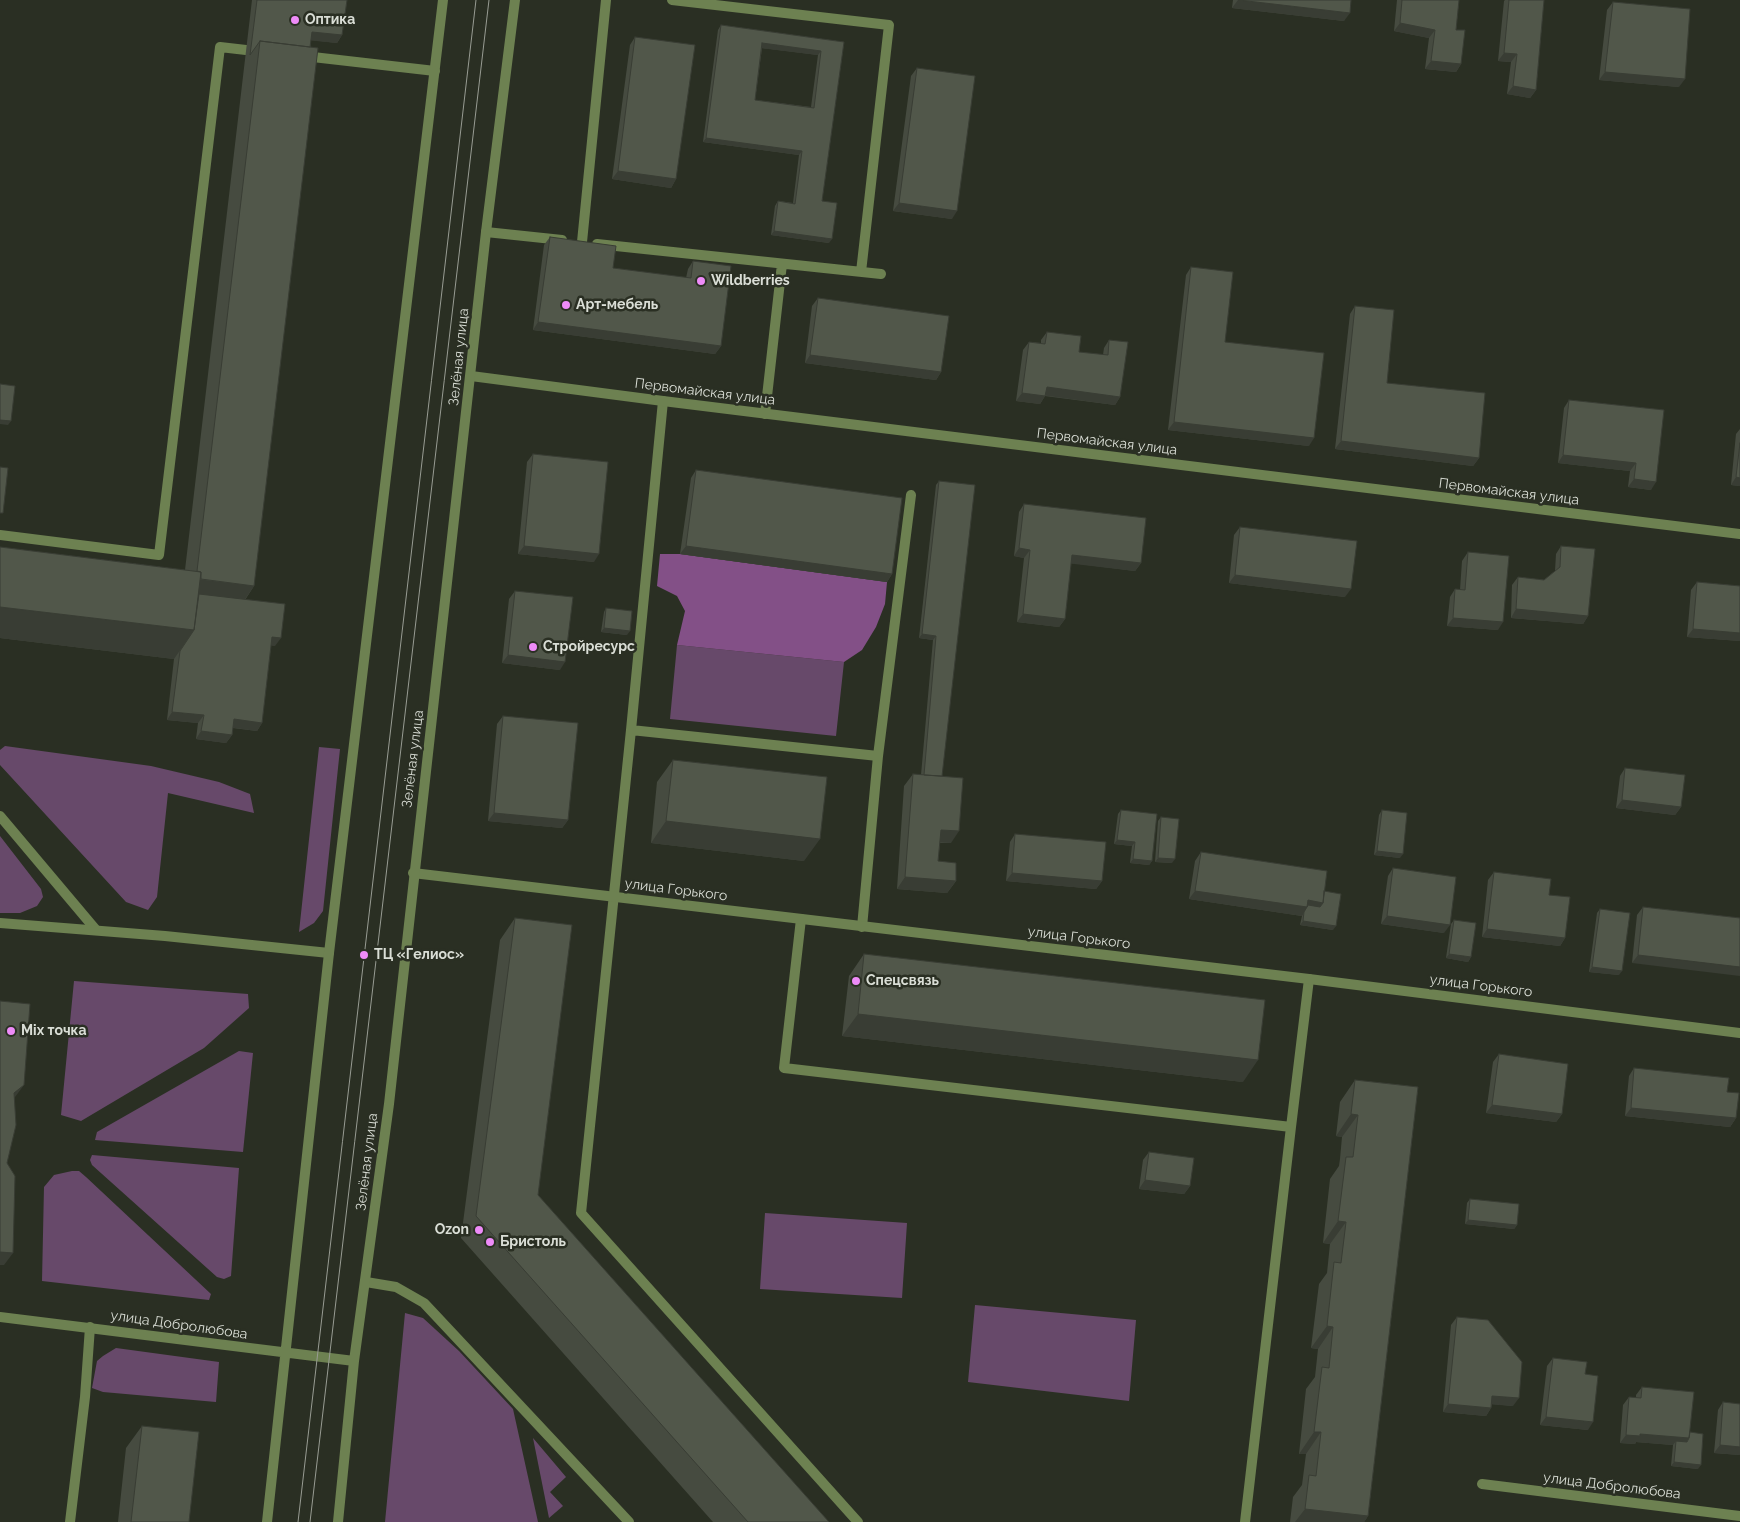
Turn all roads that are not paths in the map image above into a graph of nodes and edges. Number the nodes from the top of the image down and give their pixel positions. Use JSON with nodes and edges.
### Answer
{"nodes":[{"id":1,"x":443,"y":0,"type":"edge"},
{"id":2,"x":515,"y":0,"type":"edge"},
{"id":3,"x":606,"y":0,"type":"edge"},
{"id":4,"x":672,"y":0,"type":"edge"},
{"id":5,"x":246,"y":50,"type":"dead end"},
{"id":6,"x":304,"y":56,"type":"edge"},
{"id":7,"x":435,"y":71,"type":"junction"},
{"id":8,"x":486,"y":232,"type":"junction"},
{"id":9,"x":582,"y":242,"type":"junction"},
{"id":10,"x":782,"y":264,"type":"junction"},
{"id":11,"x":861,"y":272,"type":"junction"},
{"id":12,"x":880,"y":274,"type":"dead end"},
{"id":13,"x":471,"y":376,"type":"junction"},
{"id":14,"x":663,"y":401,"type":"junction"},
{"id":15,"x":765,"y":414,"type":"junction"},
{"id":16,"x":911,"y":495,"type":"dead end"},
{"id":17,"x":1740,"y":534,"type":"edge"},
{"id":18,"x":0,"y":535,"type":"edge"},
{"id":19,"x":632,"y":730,"type":"junction"},
{"id":20,"x":878,"y":756,"type":"junction"},
{"id":21,"x":0,"y":816,"type":"edge"},
{"id":22,"x":414,"y":873,"type":"junction"},
{"id":23,"x":614,"y":897,"type":"junction"},
{"id":24,"x":802,"y":920,"type":"junction"},
{"id":25,"x":0,"y":923,"type":"edge"},
{"id":26,"x":862,"y":926,"type":"junction"},
{"id":27,"x":96,"y":930,"type":"junction"},
{"id":28,"x":329,"y":953,"type":"junction"},
{"id":29,"x":1310,"y":979,"type":"junction"},
{"id":30,"x":1740,"y":1033,"type":"edge"},
{"id":31,"x":1291,"y":1127,"type":"junction"},
{"id":32,"x":366,"y":1282,"type":"junction"},
{"id":33,"x":0,"y":1317,"type":"edge"},
{"id":34,"x":90,"y":1327,"type":"junction"},
{"id":35,"x":286,"y":1354,"type":"junction"},
{"id":36,"x":354,"y":1361,"type":"junction"},
{"id":37,"x":1482,"y":1484,"type":"dead end"},
{"id":38,"x":1740,"y":1516,"type":"edge"},
{"id":39,"x":70,"y":1522,"type":"edge"},
{"id":40,"x":267,"y":1522,"type":"edge"},
{"id":41,"x":338,"y":1522,"type":"edge"},
{"id":42,"x":628,"y":1522,"type":"edge"},
{"id":43,"x":858,"y":1522,"type":"edge"},
{"id":44,"x":1246,"y":1522,"type":"edge"}],
"edges":[{"from":1,"to":7,"type":"street"},
{"from":2,"to":8,"type":"street","name":"Зелёная улица"},
{"from":3,"to":9,"type":"street"},
{"from":4,"to":11,"type":"street"},
{"from":5,"to":18,"type":"street"},
{"from":6,"to":7,"type":"street"},
{"from":7,"to":28,"type":"street"},
{"from":8,"to":9,"type":"street"},
{"from":8,"to":13,"type":"street","name":"Зелёная улица"},
{"from":9,"to":10,"type":"street"},
{"from":10,"to":11,"type":"street"},
{"from":10,"to":15,"type":"street"},
{"from":11,"to":12,"type":"street"},
{"from":13,"to":14,"type":"street","name":"Первомайская улица"},
{"from":13,"to":22,"type":"street","name":"Зелёная улица"},
{"from":14,"to":15,"type":"street","name":"Первомайская улица"},
{"from":14,"to":19,"type":"street"},
{"from":15,"to":17,"type":"street","name":"Первомайская улица"},
{"from":16,"to":20,"type":"street"},
{"from":19,"to":20,"type":"street"},
{"from":19,"to":23,"type":"street"},
{"from":20,"to":26,"type":"street"},
{"from":21,"to":27,"type":"street"},
{"from":22,"to":23,"type":"street","name":"улица Горького"},
{"from":22,"to":32,"type":"street","name":"Зелёная улица"},
{"from":23,"to":24,"type":"street","name":"улица Горького"},
{"from":23,"to":43,"type":"street"},
{"from":24,"to":26,"type":"street","name":"улица Горького"},
{"from":24,"to":31,"type":"street"},
{"from":25,"to":27,"type":"street"},
{"from":26,"to":29,"type":"street","name":"улица Горького"},
{"from":27,"to":28,"type":"street"},
{"from":28,"to":35,"type":"street"},
{"from":29,"to":30,"type":"street","name":"улица Горького"},
{"from":29,"to":31,"type":"street"},
{"from":31,"to":44,"type":"street"},
{"from":32,"to":36,"type":"street","name":"Зелёная улица"},
{"from":32,"to":42,"type":"street"},
{"from":33,"to":34,"type":"street","name":"улица Добролюбова"},
{"from":34,"to":35,"type":"street","name":"улица Добролюбова"},
{"from":34,"to":39,"type":"street"},
{"from":35,"to":36,"type":"street","name":"улица Добролюбова"},
{"from":35,"to":40,"type":"street"},
{"from":36,"to":41,"type":"street","name":"Зелёная улица"},
{"from":37,"to":38,"type":"street","name":"улица Добролюбова"}]}
